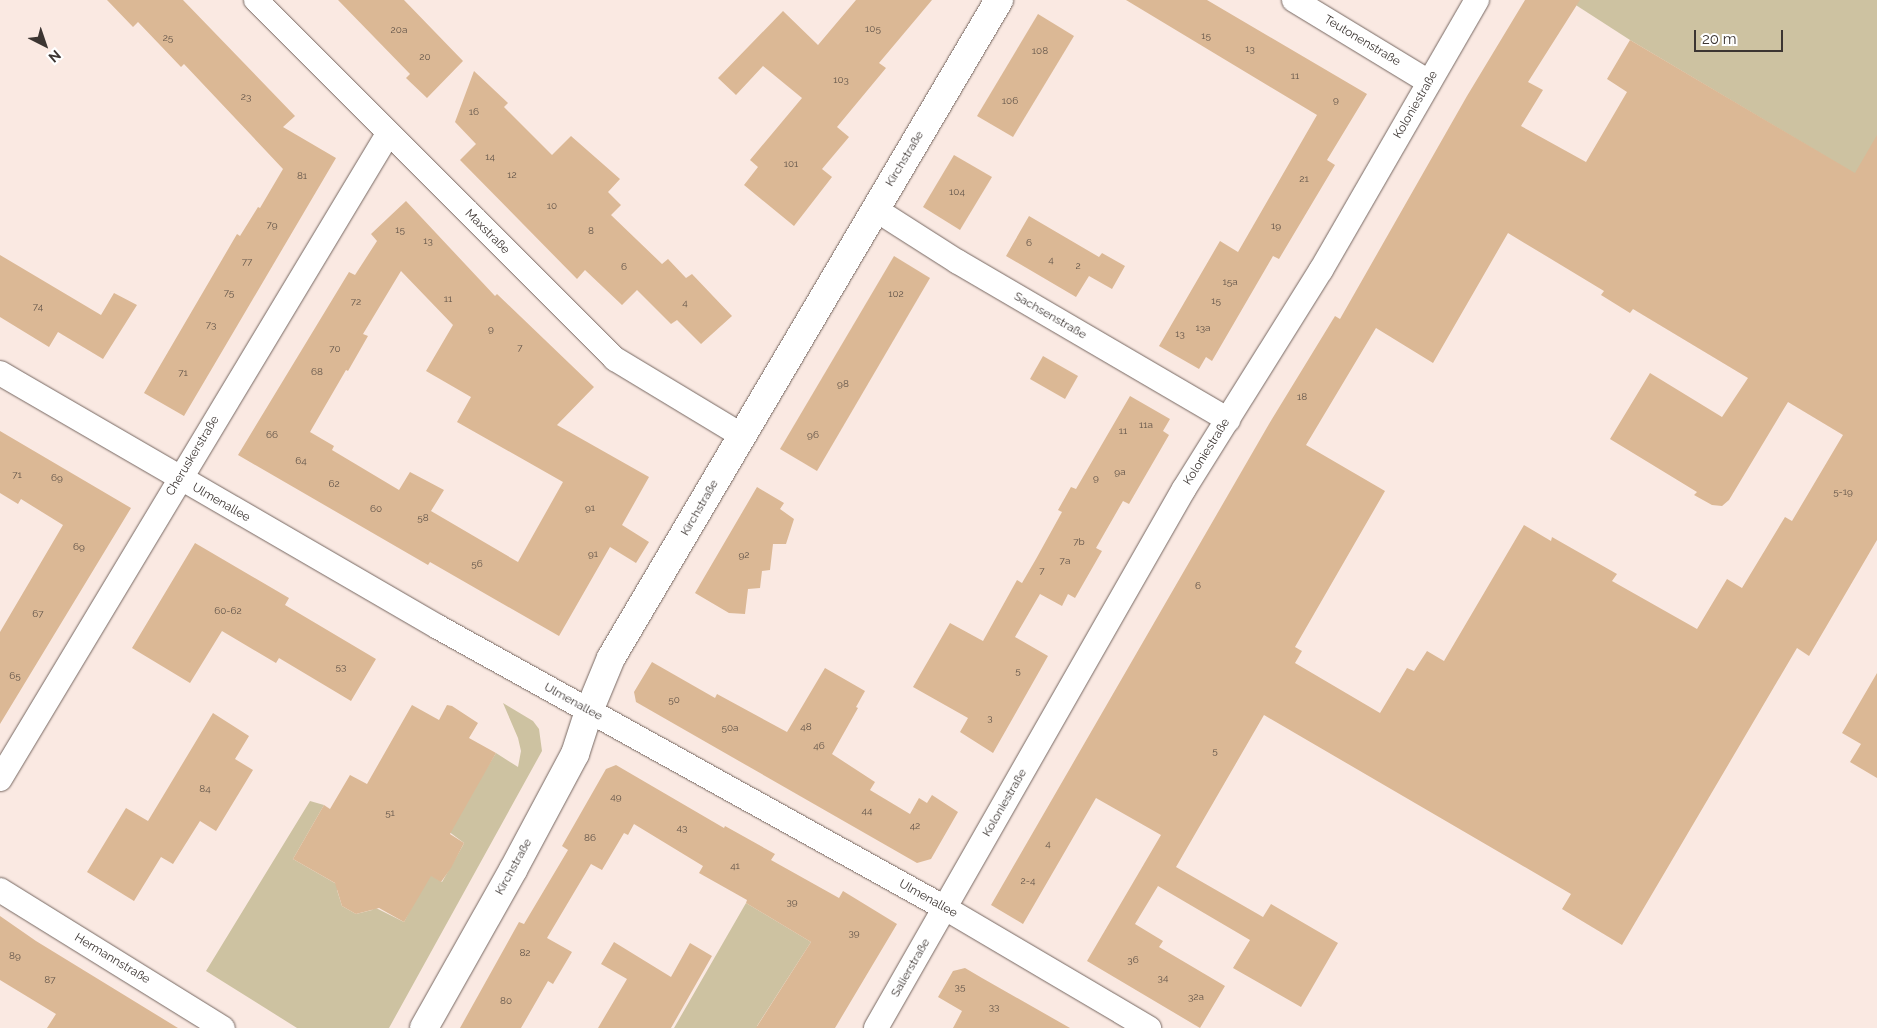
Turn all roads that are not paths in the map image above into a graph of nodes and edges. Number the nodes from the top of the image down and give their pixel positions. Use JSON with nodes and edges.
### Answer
{"nodes":[{"id":1,"x":256,"y":0,"type":"edge"},
{"id":2,"x":999,"y":0,"type":"edge"},
{"id":3,"x":1294,"y":0,"type":"edge"},
{"id":4,"x":1477,"y":0,"type":"edge"},
{"id":5,"x":1429,"y":82,"type":"junction"},
{"id":6,"x":388,"y":134,"type":"junction"},
{"id":7,"x":875,"y":209,"type":"junction"},
{"id":8,"x":0,"y":373,"type":"edge"},
{"id":9,"x":1228,"y":420,"type":"junction"},
{"id":10,"x":742,"y":435,"type":"junction"},
{"id":11,"x":179,"y":478,"type":"junction"},
{"id":12,"x":589,"y":711,"type":"junction"},
{"id":13,"x":0,"y":779,"type":"edge"},
{"id":14,"x":0,"y":890,"type":"edge"},
{"id":15,"x":945,"y":908,"type":"junction"},
{"id":16,"x":223,"y":1028,"type":"edge"},
{"id":17,"x":424,"y":1028,"type":"edge"},
{"id":18,"x":876,"y":1028,"type":"edge"},
{"id":19,"x":1149,"y":1028,"type":"edge"}],
"edges":[{"from":1,"to":6,"type":"street","name":"Maxstraße"},
{"from":2,"to":7,"type":"street","name":"Kirchstraße"},
{"from":3,"to":5,"type":"street","name":"Teutonenstraße"},
{"from":4,"to":5,"type":"street","name":"Koloniestraße"},
{"from":5,"to":9,"type":"street","name":"Koloniestraße"},
{"from":6,"to":10,"type":"street","name":"Maxstraße"},
{"from":6,"to":11,"type":"street","name":"Cheruskerstraße"},
{"from":7,"to":9,"type":"street","name":"Sachsenstraße"},
{"from":7,"to":10,"type":"street","name":"Kirchstraße"},
{"from":8,"to":11,"type":"street","name":"Ulmenallee"},
{"from":9,"to":15,"type":"street","name":"Koloniestraße"},
{"from":10,"to":12,"type":"street","name":"Kirchstraße"},
{"from":11,"to":12,"type":"street","name":"Ulmenallee"},
{"from":11,"to":13,"type":"street","name":"Cheruskerstraße"},
{"from":12,"to":15,"type":"street","name":"Ulmenallee"},
{"from":12,"to":17,"type":"street","name":"Kirchstraße"},
{"from":14,"to":16,"type":"street","name":"Hermannstraße"},
{"from":15,"to":18,"type":"street","name":"Salierstraße"},
{"from":15,"to":19,"type":"street","name":"Ulmenallee"}]}
